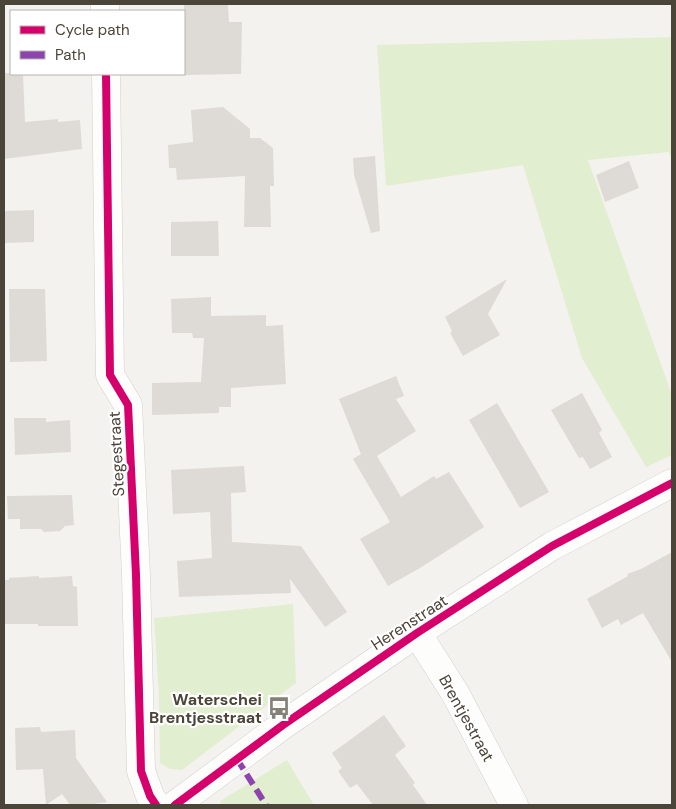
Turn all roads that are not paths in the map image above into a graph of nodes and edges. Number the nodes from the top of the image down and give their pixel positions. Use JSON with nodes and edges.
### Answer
{"nodes":[{"id":1,"x":106,"y":75,"type":"edge"},
{"id":2,"x":672,"y":483,"type":"edge"},
{"id":3,"x":417,"y":633,"type":"junction"},
{"id":4,"x":156,"y":805,"type":"edge"},
{"id":5,"x":175,"y":805,"type":"edge"},
{"id":6,"x":514,"y":805,"type":"edge"}],
"edges":[{"from":1,"to":4,"type":"street","name":"Stegestraat"},
{"from":2,"to":3,"type":"street","name":"Herenstraat"},
{"from":3,"to":5,"type":"street","name":"Herenstraat"},
{"from":3,"to":6,"type":"street","name":"Brentjestraat"}]}
